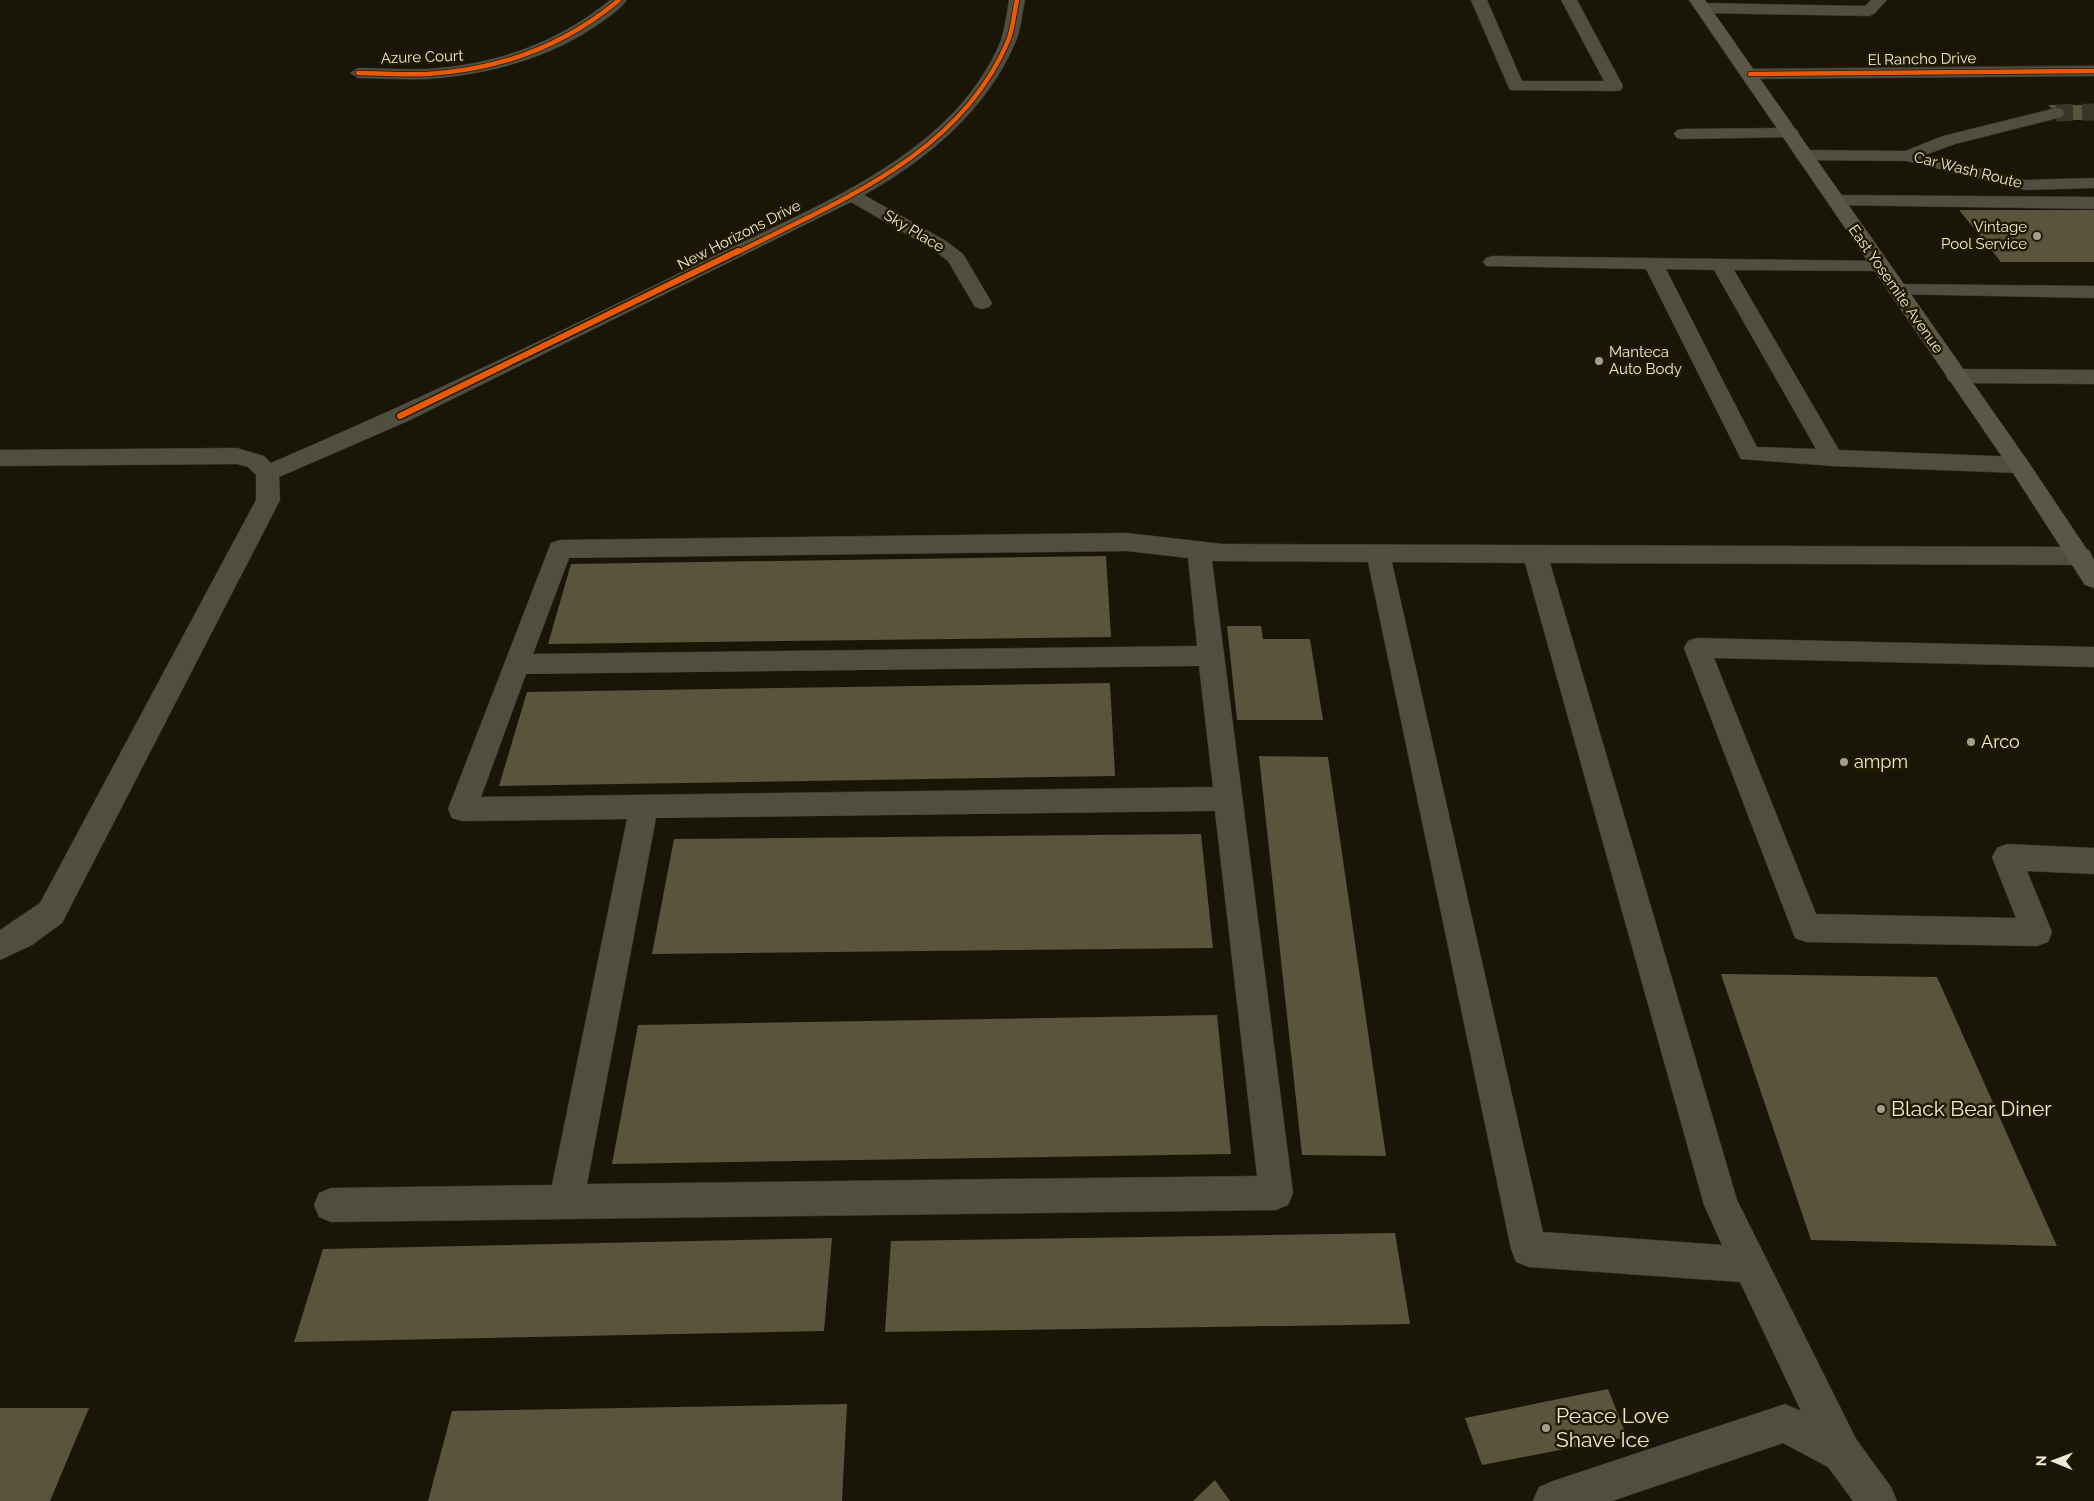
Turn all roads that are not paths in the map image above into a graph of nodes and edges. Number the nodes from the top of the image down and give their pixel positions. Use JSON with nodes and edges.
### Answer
{"nodes":[{"id":1,"x":619,"y":0,"type":"edge"},
{"id":2,"x":1017,"y":0,"type":"edge"},
{"id":3,"x":1479,"y":0,"type":"edge"},
{"id":4,"x":1569,"y":0,"type":"edge"},
{"id":5,"x":1880,"y":0,"type":"edge"},
{"id":6,"x":1700,"y":4,"type":"edge"},
{"id":7,"x":2094,"y":71,"type":"edge"},
{"id":8,"x":358,"y":73,"type":"dead end"},
{"id":9,"x":1750,"y":74,"type":"junction"},
{"id":10,"x":2056,"y":113,"type":"tunnel mouth"},
{"id":11,"x":1790,"y":132,"type":"junction"},
{"id":12,"x":1683,"y":134,"type":"dead end"},
{"id":13,"x":1804,"y":155,"type":"junction"},
{"id":14,"x":1907,"y":156,"type":"junction"},
{"id":15,"x":2094,"y":183,"type":"edge"},
{"id":16,"x":851,"y":194,"type":"junction"},
{"id":17,"x":1836,"y":202,"type":"junction"},
{"id":18,"x":2094,"y":203,"type":"edge"},
{"id":19,"x":1493,"y":262,"type":"dead end"},
{"id":20,"x":1653,"y":263,"type":"junction"},
{"id":21,"x":1721,"y":264,"type":"junction"},
{"id":22,"x":1880,"y":264,"type":"junction"},
{"id":23,"x":1897,"y":290,"type":"junction"},
{"id":24,"x":2094,"y":292,"type":"edge"},
{"id":25,"x":982,"y":303,"type":"dead end"},
{"id":26,"x":1956,"y":376,"type":"junction"},
{"id":27,"x":2094,"y":377,"type":"edge"},
{"id":28,"x":0,"y":458,"type":"edge"},
{"id":29,"x":1832,"y":458,"type":"junction"},
{"id":30,"x":2019,"y":466,"type":"junction"},
{"id":31,"x":267,"y":473,"type":"junction"},
{"id":32,"x":1199,"y":551,"type":"junction"},
{"id":33,"x":1378,"y":554,"type":"junction"},
{"id":34,"x":1535,"y":554,"type":"junction"},
{"id":35,"x":2080,"y":556,"type":"junction"},
{"id":36,"x":2094,"y":579,"type":"edge"},
{"id":37,"x":1212,"y":656,"type":"junction"},
{"id":38,"x":2094,"y":657,"type":"edge"},
{"id":39,"x":516,"y":664,"type":"junction"},
{"id":40,"x":1228,"y":799,"type":"junction"},
{"id":41,"x":644,"y":807,"type":"junction"},
{"id":42,"x":2094,"y":861,"type":"edge"},
{"id":43,"x":0,"y":946,"type":"edge"},
{"id":44,"x":566,"y":1202,"type":"junction"},
{"id":45,"x":331,"y":1205,"type":"dead end"},
{"id":46,"x":1751,"y":1265,"type":"junction"},
{"id":47,"x":1842,"y":1453,"type":"junction"},
{"id":48,"x":1553,"y":1501,"type":"edge"},
{"id":49,"x":1878,"y":1501,"type":"edge"}],
"edges":[{"from":1,"to":8,"type":"street","name":"Azure Court"},
{"from":2,"to":16,"type":"street","name":"New Horizons Drive"},
{"from":3,"to":4,"type":"street"},
{"from":5,"to":6,"type":"street"},
{"from":6,"to":9,"type":"main road","name":"East Yosemite Avenue"},
{"from":7,"to":9,"type":"street","name":"El Rancho Drive"},
{"from":9,"to":11,"type":"main road","name":"East Yosemite Avenue"},
{"from":10,"to":14,"type":"street","name":"Car Wash Route"},
{"from":11,"to":12,"type":"street"},
{"from":11,"to":13,"type":"main road","name":"East Yosemite Avenue"},
{"from":13,"to":14,"type":"street"},
{"from":13,"to":17,"type":"main road","name":"East Yosemite Avenue"},
{"from":14,"to":15,"type":"street","name":"Car Wash Route"},
{"from":16,"to":25,"type":"street","name":"Sky Place"},
{"from":16,"to":31,"type":"street","name":"New Horizons Drive"},
{"from":17,"to":18,"type":"street"},
{"from":17,"to":22,"type":"main road","name":"East Yosemite Avenue"},
{"from":19,"to":20,"type":"street"},
{"from":20,"to":21,"type":"street"},
{"from":20,"to":29,"type":"street"},
{"from":21,"to":22,"type":"street"},
{"from":21,"to":29,"type":"street"},
{"from":22,"to":23,"type":"main road","name":"East Yosemite Avenue"},
{"from":23,"to":24,"type":"street"},
{"from":23,"to":26,"type":"main road","name":"East Yosemite Avenue"},
{"from":26,"to":27,"type":"street"},
{"from":26,"to":30,"type":"main road","name":"East Yosemite Avenue"},
{"from":28,"to":31,"type":"street"},
{"from":29,"to":30,"type":"street"},
{"from":30,"to":35,"type":"main road","name":"East Yosemite Avenue"},
{"from":31,"to":43,"type":"street"},
{"from":32,"to":33,"type":"street"},
{"from":32,"to":37,"type":"street"},
{"from":32,"to":39,"type":"street"},
{"from":33,"to":34,"type":"street"},
{"from":33,"to":46,"type":"street"},
{"from":34,"to":35,"type":"street"},
{"from":34,"to":46,"type":"street"},
{"from":35,"to":36,"type":"main road","name":"East Yosemite Avenue"},
{"from":37,"to":39,"type":"street"},
{"from":37,"to":40,"type":"street"},
{"from":38,"to":42,"type":"street"},
{"from":39,"to":41,"type":"street"},
{"from":40,"to":41,"type":"street"},
{"from":40,"to":44,"type":"street"},
{"from":41,"to":44,"type":"street"},
{"from":44,"to":45,"type":"street"},
{"from":46,"to":47,"type":"street"},
{"from":47,"to":48,"type":"street"},
{"from":47,"to":49,"type":"street"}]}
